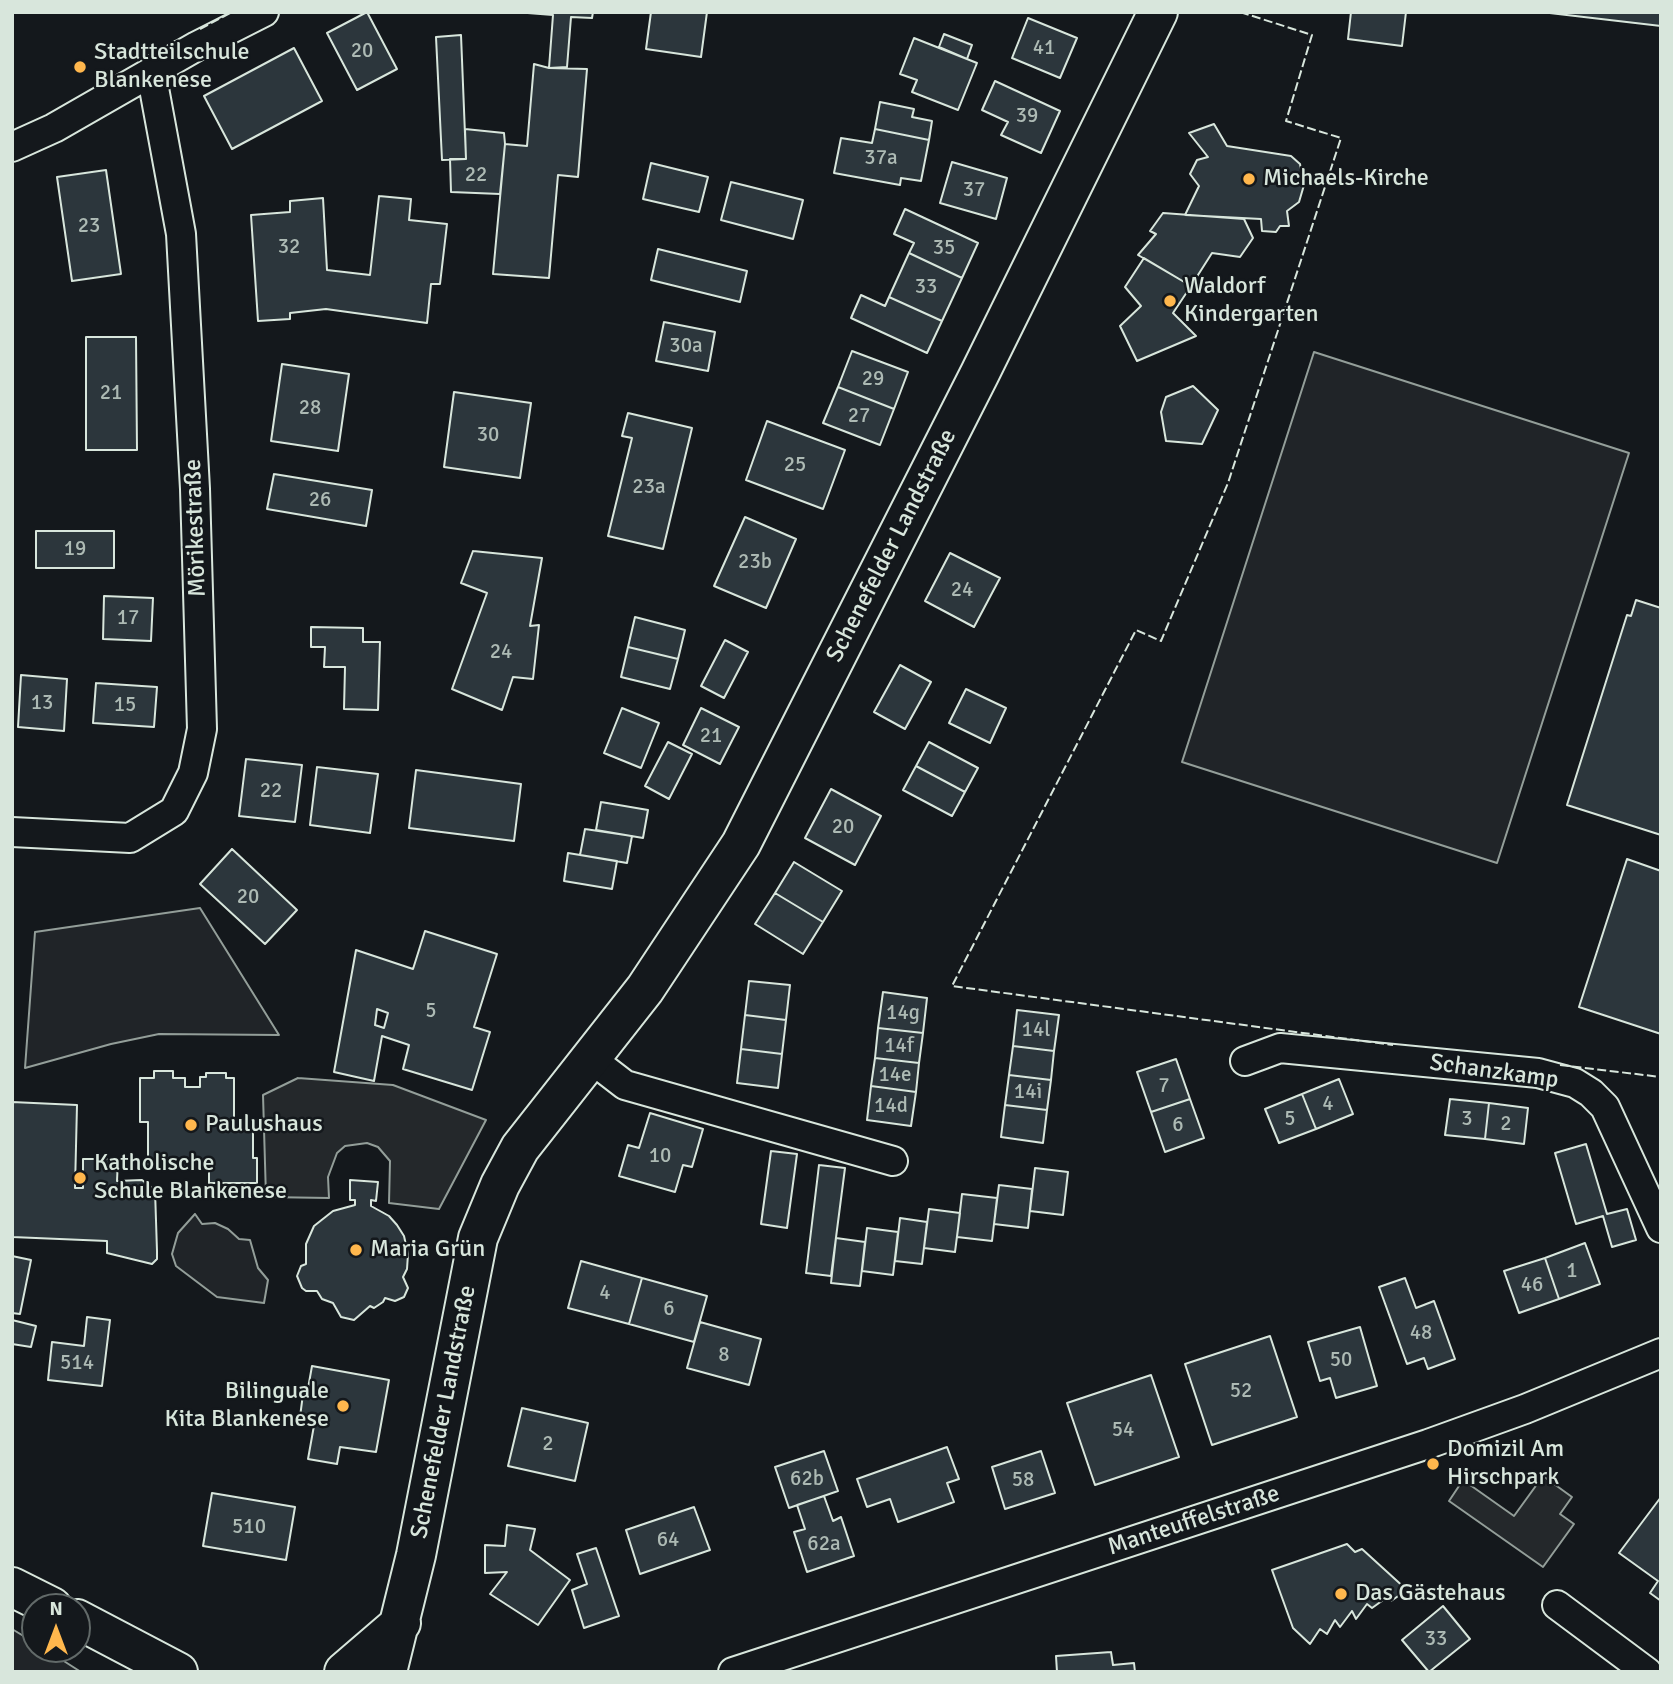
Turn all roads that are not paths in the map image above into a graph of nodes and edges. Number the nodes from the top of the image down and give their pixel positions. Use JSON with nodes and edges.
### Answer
{"nodes":[{"id":1,"x":264,"y":12,"type":"edge"},
{"id":2,"x":1158,"y":12,"type":"edge"},
{"id":3,"x":151,"y":72,"type":"junction"},
{"id":4,"x":12,"y":147,"type":"edge"},
{"id":5,"x":12,"y":832,"type":"edge"},
{"id":6,"x":590,"y":1058,"type":"junction"},
{"id":7,"x":1245,"y":1061,"type":"dead end"},
{"id":8,"x":893,"y":1161,"type":"dead end"},
{"id":9,"x":1661,"y":1228,"type":"edge"},
{"id":10,"x":1658,"y":1358,"type":"edge"},
{"id":11,"x":1556,"y":1605,"type":"dead end"},
{"id":12,"x":401,"y":1623,"type":"junction"},
{"id":13,"x":91,"y":1626,"type":"edge"},
{"id":14,"x":178,"y":1672,"type":"edge"},
{"id":15,"x":344,"y":1672,"type":"edge"},
{"id":16,"x":387,"y":1672,"type":"edge"},
{"id":17,"x":733,"y":1672,"type":"edge"},
{"id":18,"x":1647,"y":1672,"type":"edge"}],
"edges":[{"from":1,"to":3,"type":"street"},
{"from":2,"to":6,"type":"main road","name":"Schenefelder Landstraße"},
{"from":3,"to":4,"type":"street"},
{"from":3,"to":5,"type":"street","name":"Mörikestraße"},
{"from":6,"to":8,"type":"street"},
{"from":6,"to":12,"type":"main road","name":"Schenefelder Landstraße"},
{"from":7,"to":9,"type":"street","name":"Schanzkamp"},
{"from":10,"to":17,"type":"street","name":"Manteuffelstraße"},
{"from":11,"to":18,"type":"street"},
{"from":12,"to":15,"type":"main road"},
{"from":12,"to":16,"type":"main road","name":"Schenefelder Landstraße"},
{"from":13,"to":14,"type":"main road"}]}
